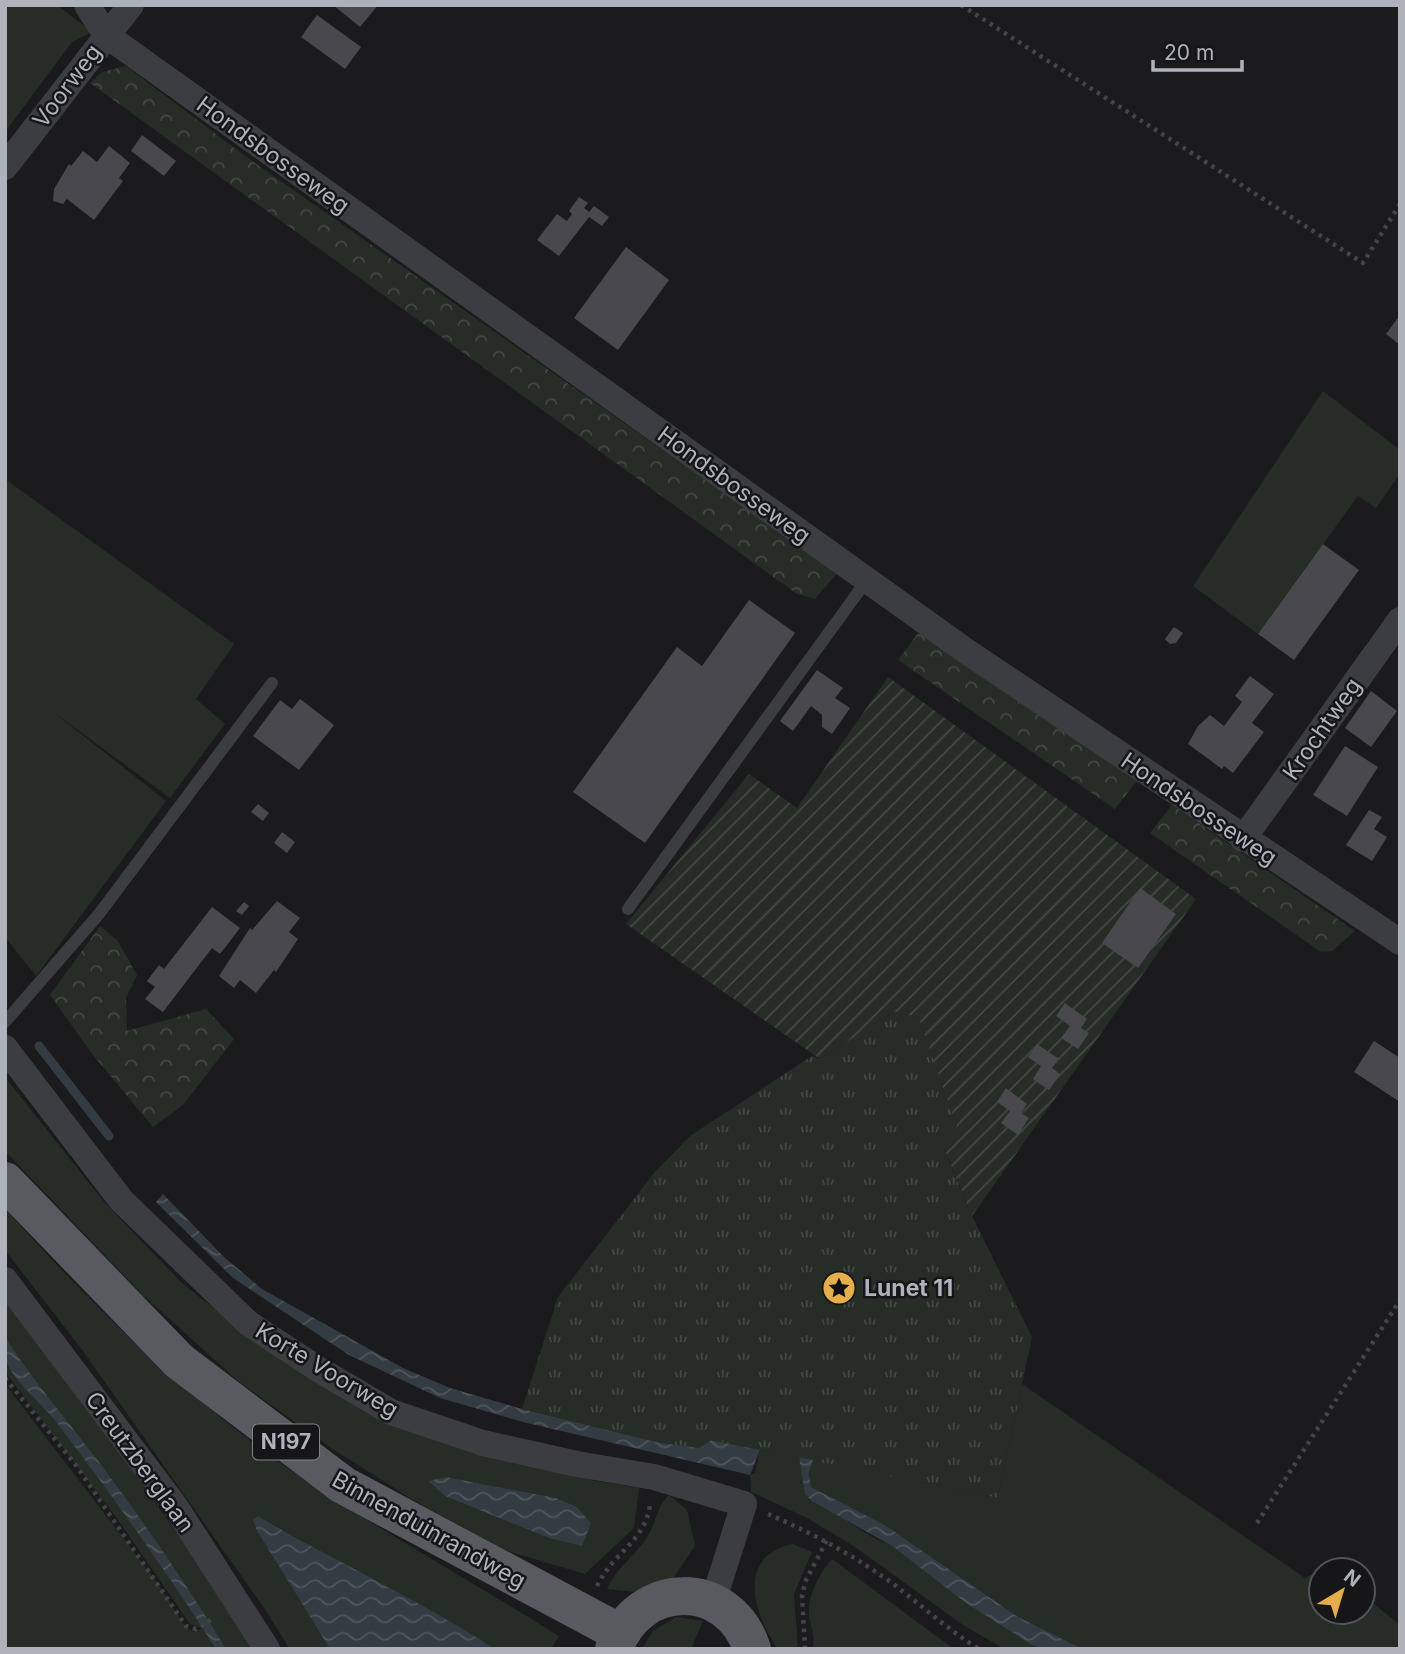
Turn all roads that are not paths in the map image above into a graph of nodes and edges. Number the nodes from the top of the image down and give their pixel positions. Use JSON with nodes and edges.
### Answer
{"nodes":[{"id":1,"x":88,"y":5,"type":"edge"},
{"id":2,"x":131,"y":5,"type":"edge"},
{"id":3,"x":106,"y":35,"type":"junction"},
{"id":4,"x":5,"y":167,"type":"edge"},
{"id":5,"x":867,"y":580,"type":"junction"},
{"id":6,"x":1400,"y":620,"type":"edge"},
{"id":7,"x":272,"y":683,"type":"dead end"},
{"id":8,"x":1243,"y":839,"type":"junction"},
{"id":9,"x":628,"y":909,"type":"dead end"},
{"id":10,"x":1400,"y":942,"type":"edge"},
{"id":11,"x":5,"y":1023,"type":"edge"},
{"id":12,"x":5,"y":1048,"type":"edge"},
{"id":13,"x":5,"y":1181,"type":"edge"},
{"id":14,"x":5,"y":1280,"type":"edge"},
{"id":15,"x":713,"y":1602,"type":"junction"},
{"id":16,"x":617,"y":1641,"type":"edge"},
{"id":17,"x":267,"y":1649,"type":"edge"},
{"id":18,"x":752,"y":1649,"type":"edge"}],
"edges":[{"from":1,"to":3,"type":"street","name":"Hondsbosseweg"},
{"from":2,"to":3,"type":"street","name":"Voorweg"},
{"from":3,"to":4,"type":"street","name":"Voorweg"},
{"from":3,"to":5,"type":"street","name":"Hondsbosseweg"},
{"from":5,"to":8,"type":"street","name":"Hondsbosseweg"},
{"from":5,"to":9,"type":"lane"},
{"from":6,"to":8,"type":"street","name":"Krochtweg"},
{"from":7,"to":11,"type":"lane"},
{"from":8,"to":10,"type":"street","name":"Hondsbosseweg"},
{"from":12,"to":15,"type":"street","name":"Korte Voorweg"},
{"from":13,"to":16,"type":"main road","name":"Binnenduinrandweg","number":"N197"},
{"from":14,"to":17,"type":"street","name":"Creutzberglaan"},
{"from":15,"to":16,"type":"main road","number":"N197"},
{"from":15,"to":18,"type":"main road"}]}
